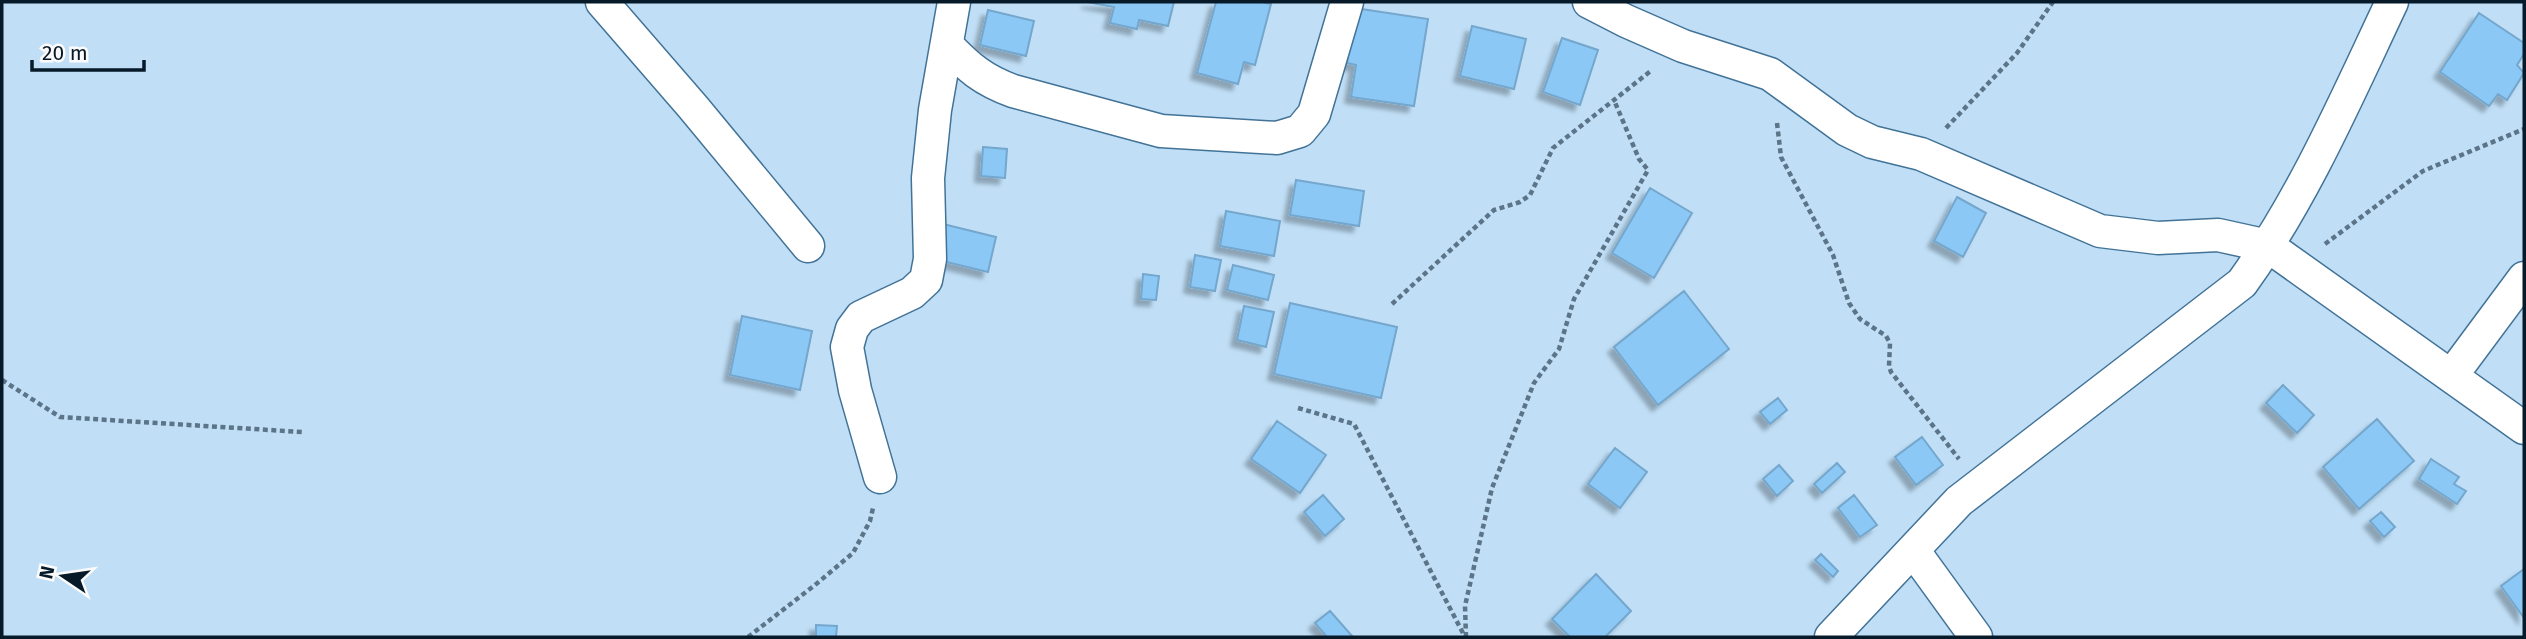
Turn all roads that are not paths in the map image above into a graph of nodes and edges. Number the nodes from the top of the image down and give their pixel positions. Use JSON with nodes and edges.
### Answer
{"nodes":[{"id":1,"x":602,"y":2,"type":"edge"},
{"id":2,"x":954,"y":2,"type":"edge"},
{"id":3,"x":1347,"y":2,"type":"edge"},
{"id":4,"x":1589,"y":2,"type":"edge"},
{"id":5,"x":2392,"y":2,"type":"edge"},
{"id":6,"x":1637,"y":11,"type":"edge"},
{"id":7,"x":947,"y":45,"type":"junction"},
{"id":8,"x":808,"y":246,"type":"dead end"},
{"id":9,"x":2269,"y":246,"type":"junction"},
{"id":10,"x":2524,"y":278,"type":"edge"},
{"id":11,"x":2452,"y":375,"type":"junction"},
{"id":12,"x":2524,"y":428,"type":"edge"},
{"id":13,"x":880,"y":477,"type":"road end"},
{"id":14,"x":1913,"y":550,"type":"junction"},
{"id":15,"x":1832,"y":637,"type":"edge"},
{"id":16,"x":1976,"y":637,"type":"edge"}],
"edges":[{"from":1,"to":8,"type":"street"},
{"from":2,"to":7,"type":"street"},
{"from":3,"to":7,"type":"street"},
{"from":4,"to":6,"type":"street"},
{"from":5,"to":9,"type":"street"},
{"from":6,"to":9,"type":"street"},
{"from":7,"to":13,"type":"street"},
{"from":9,"to":11,"type":"street"},
{"from":9,"to":14,"type":"street"},
{"from":10,"to":11,"type":"street"},
{"from":11,"to":12,"type":"street"},
{"from":14,"to":15,"type":"street"},
{"from":14,"to":16,"type":"street"}]}
